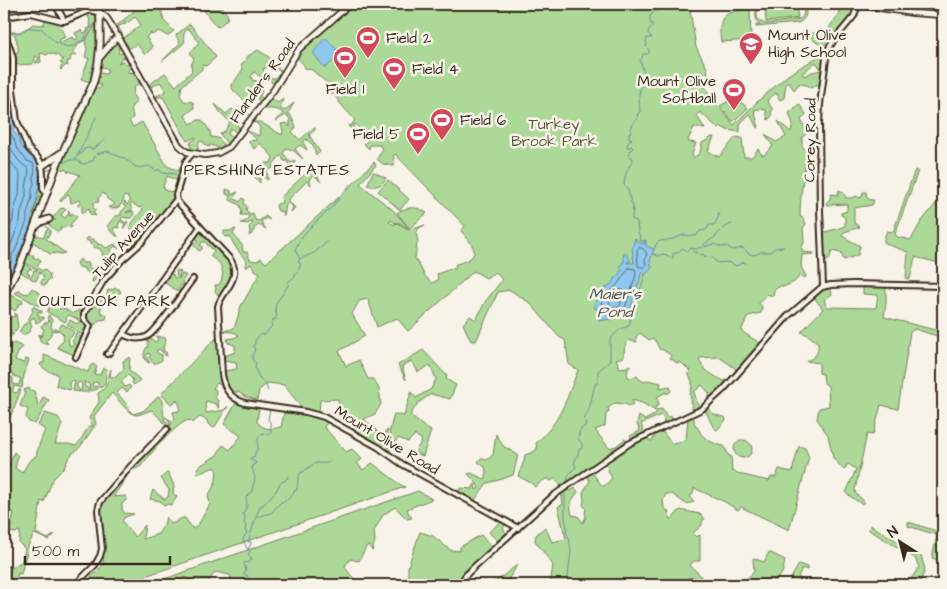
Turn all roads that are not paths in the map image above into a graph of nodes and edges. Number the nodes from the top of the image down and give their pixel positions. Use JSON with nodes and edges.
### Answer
{"nodes":[{"id":1,"x":55,"y":4,"type":"edge"},
{"id":2,"x":99,"y":4,"type":"edge"},
{"id":3,"x":350,"y":4,"type":"edge"},
{"id":4,"x":856,"y":4,"type":"edge"},
{"id":5,"x":100,"y":13,"type":"junction"},
{"id":6,"x":943,"y":16,"type":"edge"},
{"id":7,"x":4,"y":17,"type":"edge"},
{"id":8,"x":64,"y":21,"type":"junction"},
{"id":9,"x":4,"y":33,"type":"edge"},
{"id":10,"x":119,"y":37,"type":"junction"},
{"id":11,"x":99,"y":59,"type":"junction"},
{"id":12,"x":63,"y":151,"type":"junction"},
{"id":13,"x":188,"y":152,"type":"junction"},
{"id":14,"x":186,"y":161,"type":"junction"},
{"id":15,"x":42,"y":166,"type":"junction"},
{"id":16,"x":47,"y":194,"type":"junction"},
{"id":17,"x":176,"y":200,"type":"junction"},
{"id":18,"x":49,"y":220,"type":"dead end"},
{"id":19,"x":200,"y":227,"type":"junction"},
{"id":20,"x":34,"y":228,"type":"junction"},
{"id":21,"x":192,"y":279,"type":"dead end"},
{"id":22,"x":823,"y":286,"type":"junction"},
{"id":23,"x":943,"y":286,"type":"edge"},
{"id":24,"x":4,"y":295,"type":"edge"},
{"id":25,"x":123,"y":334,"type":"junction"},
{"id":26,"x":107,"y":354,"type":"dead end"},
{"id":27,"x":76,"y":356,"type":"dead end"},
{"id":28,"x":168,"y":429,"type":"dead end"},
{"id":29,"x":518,"y":528,"type":"junction"},
{"id":30,"x":79,"y":581,"type":"junction"},
{"id":31,"x":75,"y":585,"type":"edge"},
{"id":32,"x":83,"y":585,"type":"edge"},
{"id":33,"x":459,"y":585,"type":"edge"}],
"edges":[{"from":1,"to":8,"type":"street"},
{"from":2,"to":5,"type":"main road"},
{"from":3,"to":13,"type":"main road","name":"Flanders Road"},
{"from":4,"to":6,"type":"main road"},
{"from":4,"to":22,"type":"street","name":"Corey Road"},
{"from":5,"to":8,"type":"street"},
{"from":5,"to":10,"type":"main road"},
{"from":5,"to":11,"type":"main road"},
{"from":7,"to":8,"type":"street"},
{"from":9,"to":15,"type":"street"},
{"from":10,"to":11,"type":"main road"},
{"from":10,"to":13,"type":"main road"},
{"from":11,"to":12,"type":"main road"},
{"from":12,"to":15,"type":"main road"},
{"from":12,"to":16,"type":"main road"},
{"from":13,"to":14,"type":"street"},
{"from":13,"to":14,"type":"street"},
{"from":14,"to":17,"type":"street"},
{"from":15,"to":16,"type":"street"},
{"from":16,"to":20,"type":"main road"},
{"from":17,"to":19,"type":"street","name":"Mount Olive Road"},
{"from":17,"to":27,"type":"street","name":"Tulip Avenue"},
{"from":18,"to":20,"type":"main road"},
{"from":19,"to":25,"type":"street"},
{"from":19,"to":29,"type":"street","name":"Mount Olive Road"},
{"from":20,"to":24,"type":"main road"},
{"from":21,"to":25,"type":"street"},
{"from":22,"to":23,"type":"street"},
{"from":22,"to":29,"type":"street"},
{"from":25,"to":26,"type":"street"},
{"from":28,"to":30,"type":"street"},
{"from":29,"to":33,"type":"street"},
{"from":30,"to":31,"type":"street"},
{"from":30,"to":32,"type":"street"}]}
